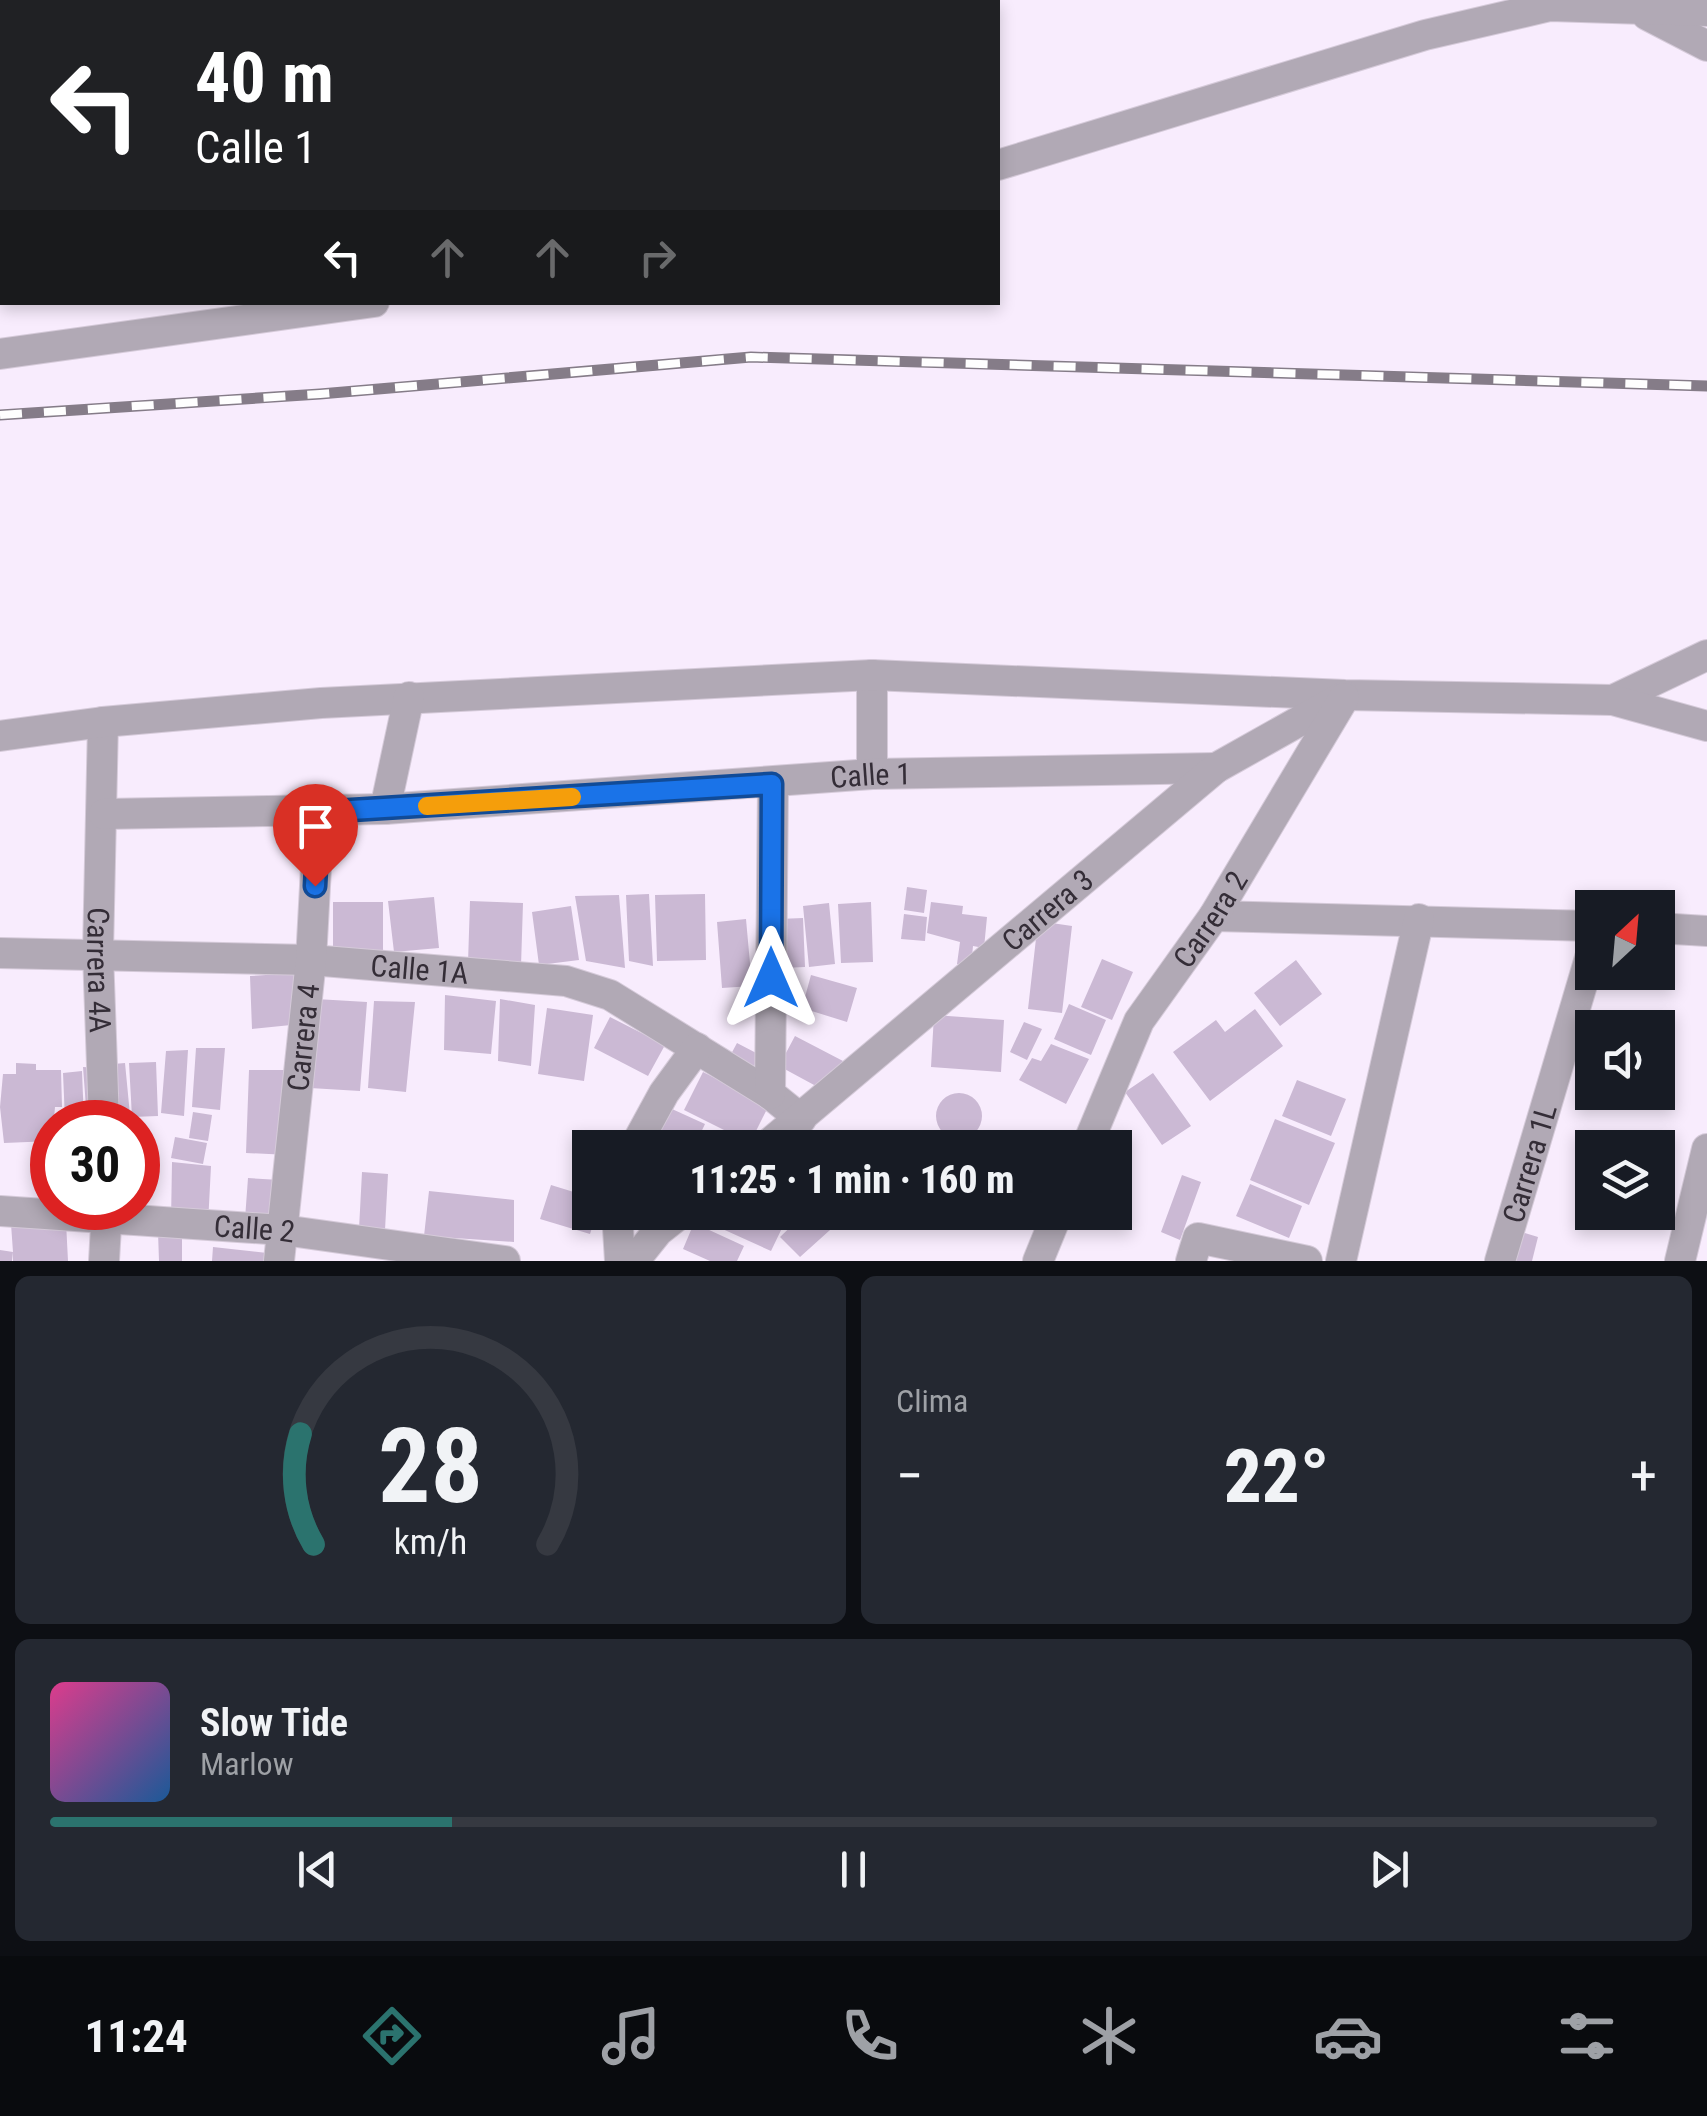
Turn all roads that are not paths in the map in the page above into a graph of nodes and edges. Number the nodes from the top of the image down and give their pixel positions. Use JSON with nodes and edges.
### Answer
{"nodes":[{"id":1,"x":1635,"y":10,"type":"junction"},
{"id":2,"x":1707,"y":12,"type":"edge"},
{"id":3,"x":1707,"y":46,"type":"edge"},
{"id":4,"x":1000,"y":164,"type":"edge"},
{"id":5,"x":352,"y":305,"type":"edge"},
{"id":6,"x":0,"y":354,"type":"edge"},
{"id":7,"x":1707,"y":655,"type":"edge"},
{"id":8,"x":872,"y":675,"type":"junction"},
{"id":9,"x":1345,"y":696,"type":"junction"},
{"id":10,"x":409,"y":698,"type":"junction"},
{"id":11,"x":1612,"y":700,"type":"junction"},
{"id":12,"x":103,"y":722,"type":"junction"},
{"id":13,"x":1707,"y":726,"type":"edge"},
{"id":14,"x":0,"y":736,"type":"edge"},
{"id":15,"x":1216,"y":768,"type":"junction"},
{"id":16,"x":872,"y":774,"type":"junction"},
{"id":17,"x":772,"y":784,"type":"junction"},
{"id":18,"x":385,"y":809,"type":"junction"},
{"id":19,"x":319,"y":812,"type":"junction"},
{"id":20,"x":104,"y":814,"type":"junction"},
{"id":21,"x":1214,"y":916,"type":"junction"},
{"id":22,"x":1419,"y":919,"type":"junction"},
{"id":23,"x":1575,"y":925,"type":"edge"},
{"id":24,"x":1675,"y":929,"type":"edge"},
{"id":25,"x":1707,"y":930,"type":"edge"},
{"id":26,"x":0,"y":954,"type":"edge"},
{"id":27,"x":98,"y":954,"type":"junction"},
{"id":28,"x":311,"y":960,"type":"junction"},
{"id":29,"x":1580,"y":990,"type":"edge"},
{"id":30,"x":697,"y":1048,"type":"junction"},
{"id":31,"x":770,"y":1094,"type":"junction"},
{"id":32,"x":103,"y":1100,"type":"edge"},
{"id":33,"x":800,"y":1119,"type":"junction"},
{"id":34,"x":644,"y":1130,"type":"edge"},
{"id":35,"x":786,"y":1130,"type":"edge"},
{"id":36,"x":1094,"y":1130,"type":"edge"},
{"id":37,"x":1707,"y":1149,"type":"edge"},
{"id":38,"x":0,"y":1211,"type":"edge"},
{"id":39,"x":30,"y":1212,"type":"edge"},
{"id":40,"x":160,"y":1219,"type":"edge"},
{"id":41,"x":107,"y":1230,"type":"edge"},
{"id":42,"x":283,"y":1230,"type":"junction"},
{"id":43,"x":618,"y":1230,"type":"edge"},
{"id":44,"x":659,"y":1230,"type":"edge"},
{"id":45,"x":1051,"y":1230,"type":"edge"},
{"id":46,"x":104,"y":1261,"type":"edge"},
{"id":47,"x":280,"y":1261,"type":"edge"},
{"id":48,"x":506,"y":1261,"type":"edge"},
{"id":49,"x":620,"y":1261,"type":"edge"},
{"id":50,"x":634,"y":1261,"type":"edge"},
{"id":51,"x":1038,"y":1261,"type":"edge"},
{"id":52,"x":1191,"y":1261,"type":"edge"},
{"id":53,"x":1307,"y":1261,"type":"edge"},
{"id":54,"x":1341,"y":1261,"type":"edge"},
{"id":55,"x":1500,"y":1261,"type":"edge"},
{"id":56,"x":1680,"y":1261,"type":"edge"}],
"edges":[{"from":1,"to":2,"type":"street"},
{"from":1,"to":3,"type":"street"},
{"from":1,"to":4,"type":"street"},
{"from":5,"to":6,"type":"street"},
{"from":7,"to":11,"type":"street"},
{"from":8,"to":9,"type":"street"},
{"from":8,"to":10,"type":"street"},
{"from":8,"to":16,"type":"street"},
{"from":9,"to":11,"type":"street"},
{"from":9,"to":15,"type":"street","name":"Carrera 3"},
{"from":9,"to":21,"type":"street","name":"Carrera 2"},
{"from":10,"to":12,"type":"street"},
{"from":10,"to":18,"type":"street"},
{"from":11,"to":13,"type":"street"},
{"from":12,"to":14,"type":"street"},
{"from":12,"to":20,"type":"street","name":"Carrera 4A"},
{"from":15,"to":16,"type":"street","name":"Calle 1"},
{"from":15,"to":33,"type":"street","name":"Carrera 3"},
{"from":16,"to":17,"type":"street","name":"Calle 1"},
{"from":17,"to":18,"type":"street","name":"Calle 1"},
{"from":17,"to":31,"type":"street"},
{"from":18,"to":19,"type":"street","name":"Calle 1"},
{"from":19,"to":20,"type":"street","name":"Calle 1"},
{"from":19,"to":28,"type":"street","name":"Carrera 4"},
{"from":20,"to":27,"type":"street","name":"Carrera 4A"},
{"from":21,"to":22,"type":"street"},
{"from":21,"to":36,"type":"street","name":"Carrera 2"},
{"from":22,"to":23,"type":"street"},
{"from":22,"to":54,"type":"street"},
{"from":24,"to":25,"type":"street"},
{"from":26,"to":27,"type":"street","name":"Calle 1A"},
{"from":27,"to":28,"type":"street","name":"Calle 1A"},
{"from":27,"to":32,"type":"street","name":"Carrera 4A"},
{"from":28,"to":30,"type":"street","name":"Calle 1A"},
{"from":28,"to":42,"type":"street","name":"Carrera 4"},
{"from":29,"to":55,"type":"street","name":"Carrera 1L"},
{"from":30,"to":31,"type":"street","name":"Calle 1A"},
{"from":30,"to":34,"type":"street"},
{"from":31,"to":33,"type":"street","name":"Calle 1A"},
{"from":33,"to":35,"type":"street","name":"Carrera 3"},
{"from":37,"to":56,"type":"street"},
{"from":38,"to":39,"type":"street","name":"Calle 2"},
{"from":40,"to":42,"type":"street","name":"Calle 2"},
{"from":41,"to":46,"type":"street"},
{"from":42,"to":47,"type":"street","name":"Carrera 4"},
{"from":42,"to":48,"type":"street","name":"Calle 2"},
{"from":43,"to":49,"type":"street"},
{"from":44,"to":50,"type":"street"},
{"from":45,"to":51,"type":"street"},
{"from":52,"to":53,"type":"street"}]}
